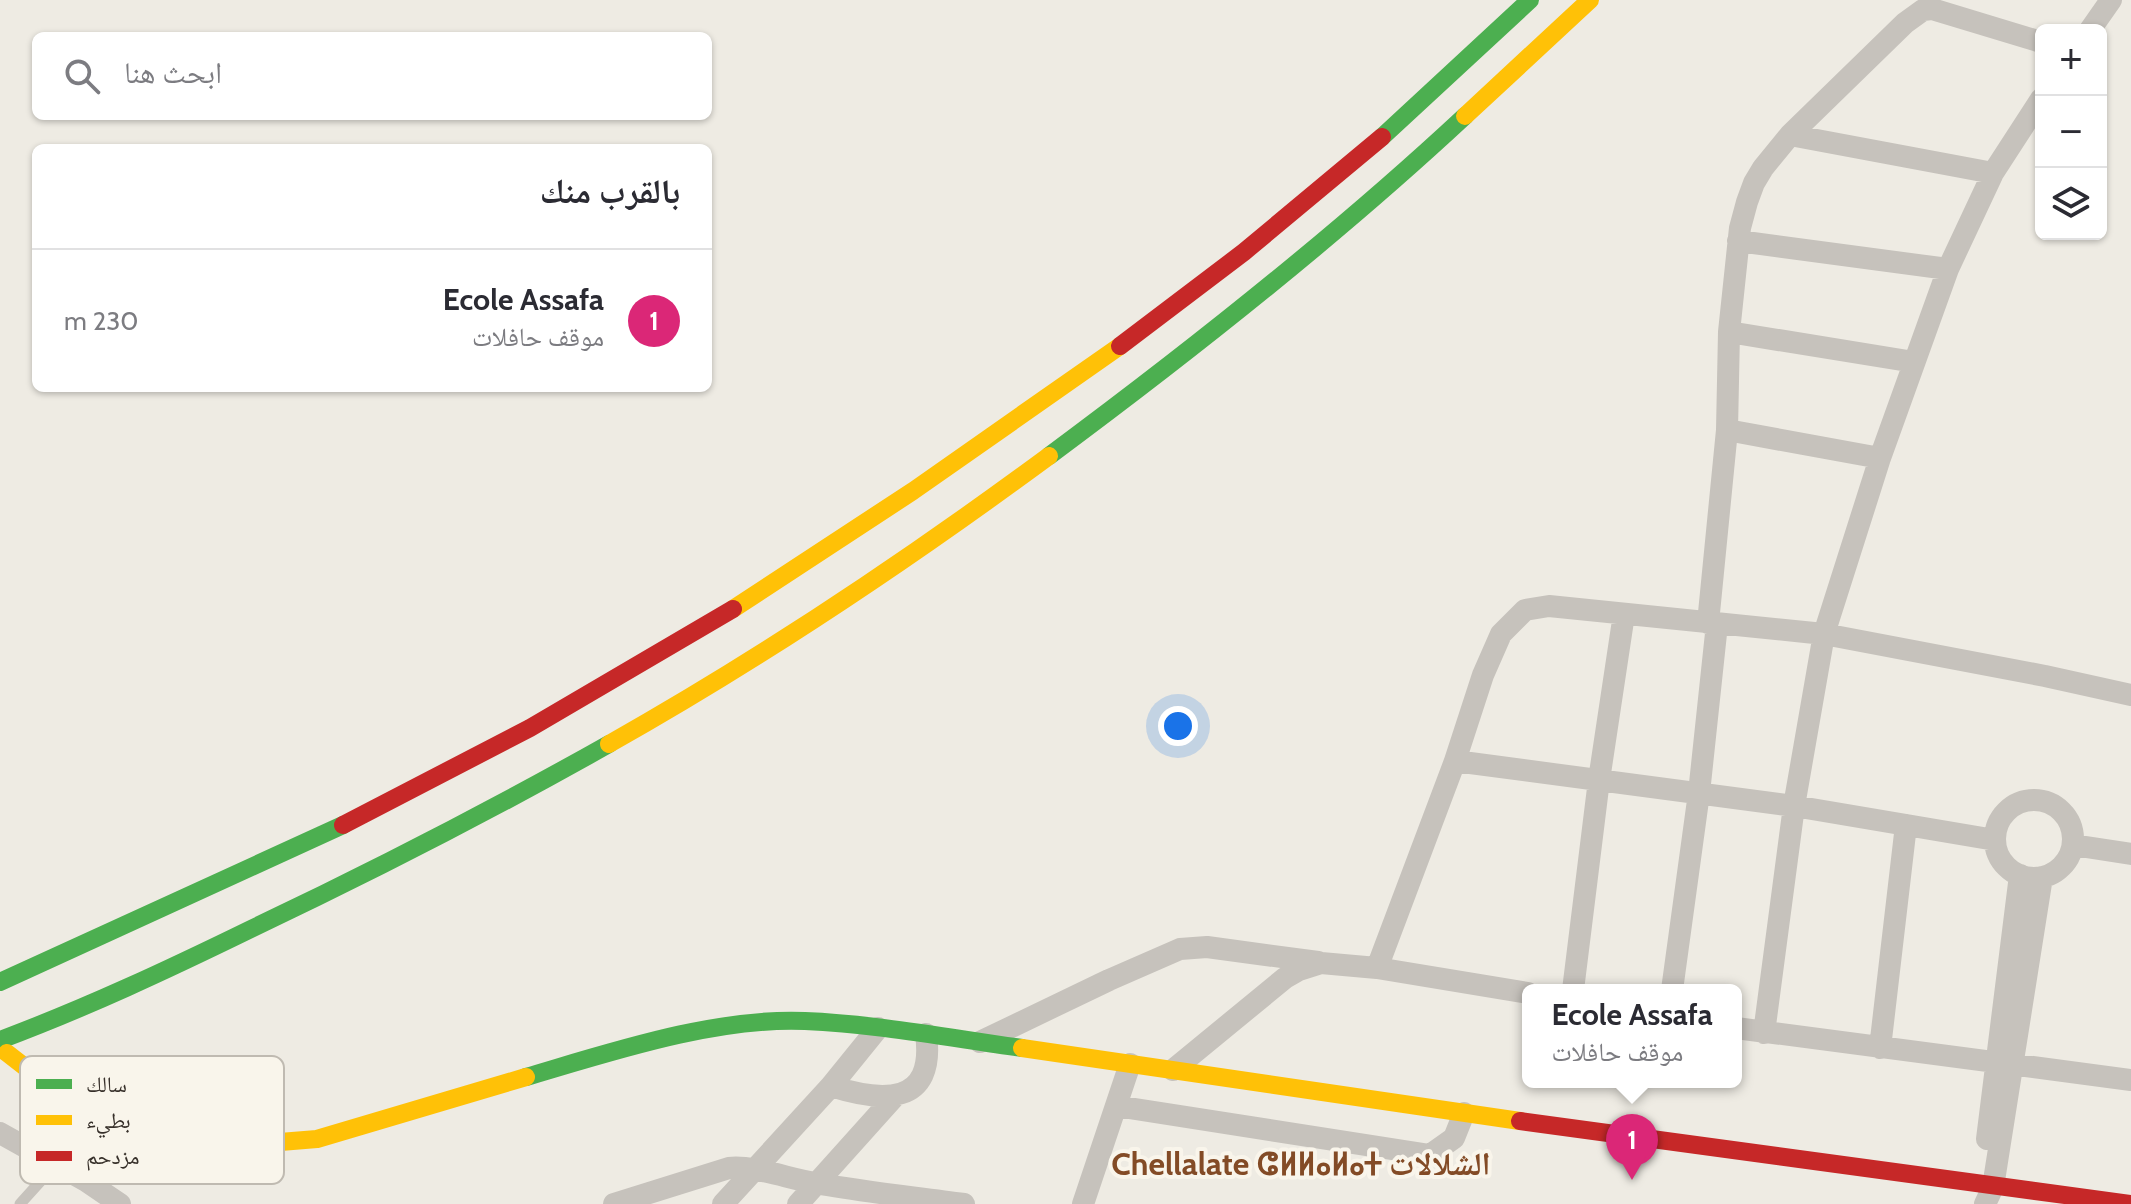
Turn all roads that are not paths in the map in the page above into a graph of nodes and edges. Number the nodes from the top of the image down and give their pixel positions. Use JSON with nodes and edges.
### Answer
{"nodes":[{"id":1,"x":1590,"y":0,"type":"edge"},
{"id":2,"x":2111,"y":0,"type":"edge"},
{"id":3,"x":1522,"y":4,"type":"edge"},
{"id":4,"x":2094,"y":24,"type":"edge"},
{"id":5,"x":2035,"y":40,"type":"edge"},
{"id":6,"x":2035,"y":108,"type":"edge"},
{"id":7,"x":1790,"y":135,"type":"junction"},
{"id":8,"x":1993,"y":173,"type":"junction"},
{"id":9,"x":1738,"y":241,"type":"junction"},
{"id":10,"x":1948,"y":269,"type":"junction"},
{"id":11,"x":1729,"y":332,"type":"junction"},
{"id":12,"x":1914,"y":362,"type":"junction"},
{"id":13,"x":1727,"y":430,"type":"junction"},
{"id":14,"x":1880,"y":458,"type":"junction"},
{"id":15,"x":1624,"y":614,"type":"junction"},
{"id":16,"x":1712,"y":624,"type":"junction"},
{"id":17,"x":1824,"y":634,"type":"junction"},
{"id":18,"x":2131,"y":695,"type":"edge"},
{"id":19,"x":1455,"y":761,"type":"junction"},
{"id":20,"x":1599,"y":780,"type":"junction"},
{"id":21,"x":1699,"y":793,"type":"junction"},
{"id":22,"x":1794,"y":806,"type":"junction"},
{"id":23,"x":1906,"y":825,"type":"junction"},
{"id":24,"x":1995,"y":840,"type":"junction"},
{"id":25,"x":2073,"y":845,"type":"junction"},
{"id":26,"x":2131,"y":854,"type":"edge"},
{"id":27,"x":2031,"y":876,"type":"junction"},
{"id":28,"x":1321,"y":963,"type":"junction"},
{"id":29,"x":1377,"y":968,"type":"junction"},
{"id":30,"x":0,"y":982,"type":"edge"},
{"id":31,"x":1574,"y":984,"type":"edge"},
{"id":32,"x":1673,"y":984,"type":"edge"},
{"id":33,"x":1522,"y":992,"type":"edge"},
{"id":34,"x":878,"y":1028,"type":"junction"},
{"id":35,"x":1742,"y":1029,"type":"edge"},
{"id":36,"x":1764,"y":1033,"type":"junction"},
{"id":37,"x":926,"y":1034,"type":"junction"},
{"id":38,"x":980,"y":1042,"type":"junction"},
{"id":39,"x":3,"y":1047,"type":"edge"},
{"id":40,"x":1880,"y":1048,"type":"junction"},
{"id":41,"x":20,"y":1061,"type":"edge"},
{"id":42,"x":1130,"y":1064,"type":"junction"},
{"id":43,"x":2005,"y":1064,"type":"junction"},
{"id":44,"x":1173,"y":1070,"type":"junction"},
{"id":45,"x":2131,"y":1080,"type":"edge"},
{"id":46,"x":831,"y":1086,"type":"junction"},
{"id":47,"x":895,"y":1096,"type":"junction"},
{"id":48,"x":1116,"y":1106,"type":"junction"},
{"id":49,"x":1464,"y":1113,"type":"junction"},
{"id":50,"x":0,"y":1133,"type":"edge"},
{"id":51,"x":284,"y":1142,"type":"edge"},
{"id":52,"x":20,"y":1144,"type":"edge"},
{"id":53,"x":754,"y":1171,"type":"junction"},
{"id":54,"x":38,"y":1184,"type":"edge"},
{"id":55,"x":88,"y":1184,"type":"edge"},
{"id":56,"x":816,"y":1184,"type":"junction"},
{"id":57,"x":1986,"y":1194,"type":"edge"},
{"id":58,"x":20,"y":1204,"type":"edge"},
{"id":59,"x":120,"y":1204,"type":"edge"},
{"id":60,"x":614,"y":1204,"type":"edge"},
{"id":61,"x":723,"y":1204,"type":"edge"},
{"id":62,"x":798,"y":1204,"type":"edge"},
{"id":63,"x":964,"y":1204,"type":"edge"},
{"id":64,"x":1083,"y":1204,"type":"edge"},
{"id":65,"x":2131,"y":1204,"type":"edge"}],
"edges":[{"from":1,"to":39,"type":"main road"},
{"from":2,"to":4,"type":"street"},
{"from":3,"to":30,"type":"main road"},
{"from":5,"to":7,"type":"street"},
{"from":6,"to":8,"type":"street"},
{"from":7,"to":8,"type":"street"},
{"from":7,"to":9,"type":"street"},
{"from":8,"to":10,"type":"street"},
{"from":9,"to":10,"type":"street"},
{"from":9,"to":11,"type":"street"},
{"from":10,"to":12,"type":"street"},
{"from":11,"to":12,"type":"street"},
{"from":11,"to":13,"type":"street"},
{"from":12,"to":14,"type":"street"},
{"from":13,"to":14,"type":"street"},
{"from":13,"to":16,"type":"street"},
{"from":14,"to":17,"type":"street"},
{"from":15,"to":16,"type":"street"},
{"from":15,"to":19,"type":"street"},
{"from":15,"to":20,"type":"street"},
{"from":16,"to":17,"type":"street"},
{"from":16,"to":21,"type":"street"},
{"from":17,"to":18,"type":"street"},
{"from":17,"to":22,"type":"street"},
{"from":19,"to":20,"type":"street"},
{"from":19,"to":29,"type":"street"},
{"from":20,"to":21,"type":"street"},
{"from":20,"to":31,"type":"street"},
{"from":21,"to":22,"type":"street"},
{"from":21,"to":32,"type":"street"},
{"from":22,"to":23,"type":"street"},
{"from":22,"to":36,"type":"street"},
{"from":23,"to":24,"type":"street"},
{"from":23,"to":40,"type":"street"},
{"from":24,"to":25,"type":"street"},
{"from":24,"to":27,"type":"street"},
{"from":25,"to":26,"type":"street"},
{"from":25,"to":27,"type":"street"},
{"from":27,"to":43,"type":"street"},
{"from":28,"to":29,"type":"street"},
{"from":28,"to":38,"type":"street"},
{"from":28,"to":44,"type":"street"},
{"from":29,"to":33,"type":"street"},
{"from":34,"to":37,"type":"main road"},
{"from":34,"to":46,"type":"street"},
{"from":34,"to":51,"type":"main road"},
{"from":35,"to":36,"type":"street"},
{"from":36,"to":40,"type":"street"},
{"from":37,"to":38,"type":"main road"},
{"from":37,"to":47,"type":"street"},
{"from":38,"to":42,"type":"main road"},
{"from":39,"to":41,"type":"main road"},
{"from":40,"to":43,"type":"street"},
{"from":42,"to":44,"type":"main road"},
{"from":42,"to":48,"type":"street"},
{"from":43,"to":45,"type":"street"},
{"from":43,"to":57,"type":"street"},
{"from":44,"to":49,"type":"main road"},
{"from":46,"to":47,"type":"street"},
{"from":46,"to":53,"type":"street"},
{"from":47,"to":56,"type":"street"},
{"from":48,"to":49,"type":"street"},
{"from":48,"to":64,"type":"street"},
{"from":49,"to":57,"type":"main road"},
{"from":50,"to":52,"type":"street"},
{"from":53,"to":56,"type":"street"},
{"from":53,"to":60,"type":"street"},
{"from":53,"to":61,"type":"street"},
{"from":54,"to":58,"type":"lane"},
{"from":55,"to":59,"type":"street"},
{"from":56,"to":62,"type":"street"},
{"from":56,"to":63,"type":"street"},
{"from":57,"to":65,"type":"main road"}]}
